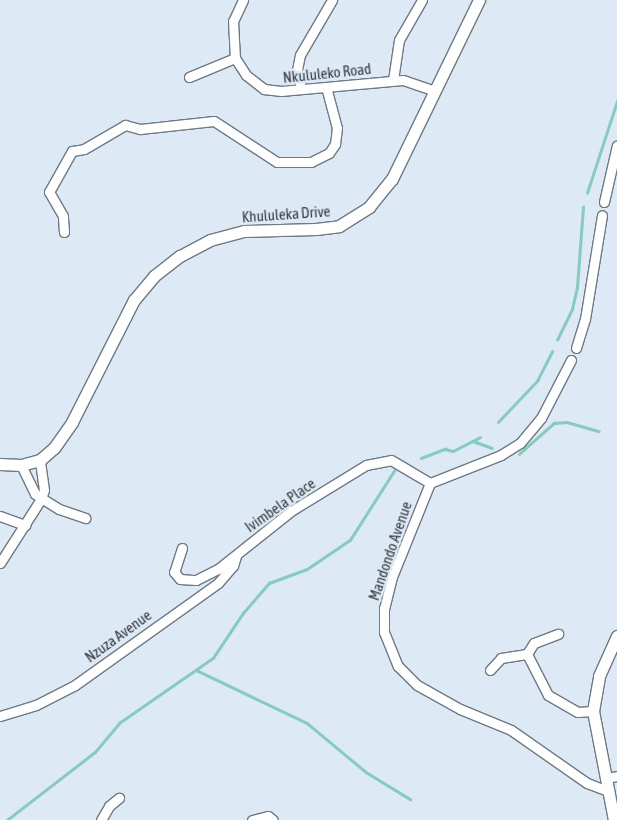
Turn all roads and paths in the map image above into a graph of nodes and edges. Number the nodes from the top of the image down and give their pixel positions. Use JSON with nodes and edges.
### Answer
{"nodes":[{"id":1,"x":243,"y":0,"type":"edge"},
{"id":2,"x":332,"y":0,"type":"edge"},
{"id":3,"x":422,"y":0,"type":"edge"},
{"id":4,"x":479,"y":0,"type":"edge"},
{"id":5,"x":235,"y":58,"type":"junction"},
{"id":6,"x":189,"y":77,"type":"dead end"},
{"id":7,"x":393,"y":80,"type":"junction"},
{"id":8,"x":326,"y":87,"type":"junction"},
{"id":9,"x":301,"y":88,"type":"junction"},
{"id":10,"x":435,"y":91,"type":"junction"},
{"id":11,"x":617,"y":145,"type":"edge"},
{"id":12,"x":604,"y":202,"type":"dead end"},
{"id":13,"x":602,"y":215,"type":"dead end"},
{"id":14,"x":64,"y":232,"type":"dead end"},
{"id":15,"x":576,"y":348,"type":"dead end"},
{"id":16,"x":570,"y":360,"type":"dead end"},
{"id":17,"x":40,"y":460,"type":"junction"},
{"id":18,"x":0,"y":464,"type":"edge"},
{"id":19,"x":21,"y":465,"type":"junction"},
{"id":20,"x":430,"y":483,"type":"junction"},
{"id":21,"x":42,"y":499,"type":"junction"},
{"id":22,"x":0,"y":516,"type":"edge"},
{"id":23,"x":85,"y":518,"type":"dead end"},
{"id":24,"x":25,"y":525,"type":"junction"},
{"id":25,"x":182,"y":548,"type":"dead end"},
{"id":26,"x":236,"y":556,"type":"junction"},
{"id":27,"x":0,"y":563,"type":"edge"},
{"id":28,"x":558,"y":634,"type":"dead end"},
{"id":29,"x":617,"y":636,"type":"edge"},
{"id":30,"x":527,"y":654,"type":"junction"},
{"id":31,"x":490,"y":670,"type":"dead end"},
{"id":32,"x":593,"y":711,"type":"junction"},
{"id":33,"x":0,"y":716,"type":"edge"},
{"id":34,"x":611,"y":777,"type":"edge"},
{"id":35,"x":608,"y":791,"type":"junction"},
{"id":36,"x":118,"y":798,"type":"dead end"},
{"id":37,"x":270,"y":818,"type":"edge"},
{"id":38,"x":101,"y":820,"type":"edge"},
{"id":39,"x":252,"y":820,"type":"edge"},
{"id":40,"x":614,"y":820,"type":"edge"}],
"edges":[{"from":1,"to":5,"type":"street"},
{"from":2,"to":9,"type":"street"},
{"from":3,"to":7,"type":"street"},
{"from":4,"to":10,"type":"street","name":"Khululeka Drive"},
{"from":5,"to":6,"type":"street"},
{"from":5,"to":9,"type":"street","name":"Nkululeko Road"},
{"from":7,"to":8,"type":"street","name":"Nkululeko Road"},
{"from":7,"to":10,"type":"street","name":"Nkululeko Road"},
{"from":8,"to":9,"type":"street","name":"Nkululeko Road"},
{"from":8,"to":14,"type":"street"},
{"from":10,"to":17,"type":"street","name":"Khululeka Drive"},
{"from":11,"to":12,"type":"street"},
{"from":13,"to":15,"type":"street"},
{"from":16,"to":20,"type":"street"},
{"from":17,"to":19,"type":"street","name":"Khululeka Drive"},
{"from":17,"to":21,"type":"street"},
{"from":18,"to":19,"type":"street","name":"Khululeka Drive"},
{"from":19,"to":21,"type":"street"},
{"from":20,"to":26,"type":"street","name":"Ivimbela Place"},
{"from":20,"to":35,"type":"street","name":"Mandondo Avenue"},
{"from":21,"to":23,"type":"street"},
{"from":21,"to":24,"type":"street"},
{"from":22,"to":24,"type":"street"},
{"from":24,"to":27,"type":"street"},
{"from":25,"to":26,"type":"street","name":"Ivimbela Place"},
{"from":26,"to":33,"type":"street","name":"Nzuza Avenue"},
{"from":28,"to":30,"type":"street"},
{"from":29,"to":32,"type":"street"},
{"from":30,"to":31,"type":"street"},
{"from":30,"to":32,"type":"street"},
{"from":32,"to":34,"type":"street"},
{"from":34,"to":35,"type":"street"},
{"from":35,"to":40,"type":"street"},
{"from":36,"to":38,"type":"street"},
{"from":37,"to":39,"type":"street"}]}
